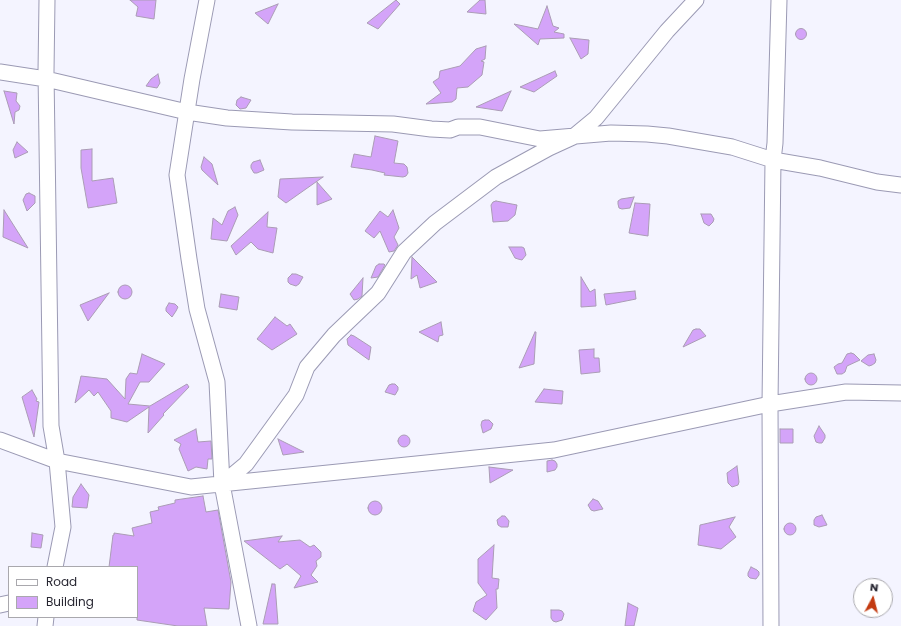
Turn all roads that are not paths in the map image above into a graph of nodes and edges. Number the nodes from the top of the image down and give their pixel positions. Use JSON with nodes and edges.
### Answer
{"nodes":[{"id":1,"x":47,"y":0,"type":"edge"},
{"id":2,"x":207,"y":0,"type":"edge"},
{"id":3,"x":696,"y":0,"type":"edge"},
{"id":4,"x":779,"y":0,"type":"edge"},
{"id":5,"x":0,"y":72,"type":"edge"},
{"id":6,"x":46,"y":79,"type":"junction"},
{"id":7,"x":187,"y":112,"type":"junction"},
{"id":8,"x":573,"y":137,"type":"junction"},
{"id":9,"x":773,"y":160,"type":"junction"},
{"id":10,"x":901,"y":185,"type":"edge"},
{"id":11,"x":901,"y":393,"type":"edge"},
{"id":12,"x":770,"y":404,"type":"junction"},
{"id":13,"x":0,"y":440,"type":"edge"},
{"id":14,"x":57,"y":461,"type":"junction"},
{"id":15,"x":222,"y":484,"type":"junction"},
{"id":16,"x":55,"y":566,"type":"edge"},
{"id":17,"x":249,"y":626,"type":"edge"},
{"id":18,"x":771,"y":626,"type":"edge"}],
"edges":[{"from":1,"to":6,"type":"street"},
{"from":2,"to":7,"type":"street"},
{"from":3,"to":8,"type":"street"},
{"from":4,"to":9,"type":"street"},
{"from":5,"to":6,"type":"street"},
{"from":6,"to":7,"type":"street"},
{"from":6,"to":14,"type":"street"},
{"from":7,"to":8,"type":"street"},
{"from":7,"to":15,"type":"street"},
{"from":8,"to":9,"type":"street"},
{"from":8,"to":15,"type":"street"},
{"from":9,"to":10,"type":"street"},
{"from":9,"to":12,"type":"street"},
{"from":11,"to":12,"type":"street"},
{"from":12,"to":15,"type":"street"},
{"from":12,"to":18,"type":"street"},
{"from":13,"to":14,"type":"street"},
{"from":14,"to":15,"type":"street"},
{"from":14,"to":16,"type":"street"},
{"from":15,"to":17,"type":"street"}]}
